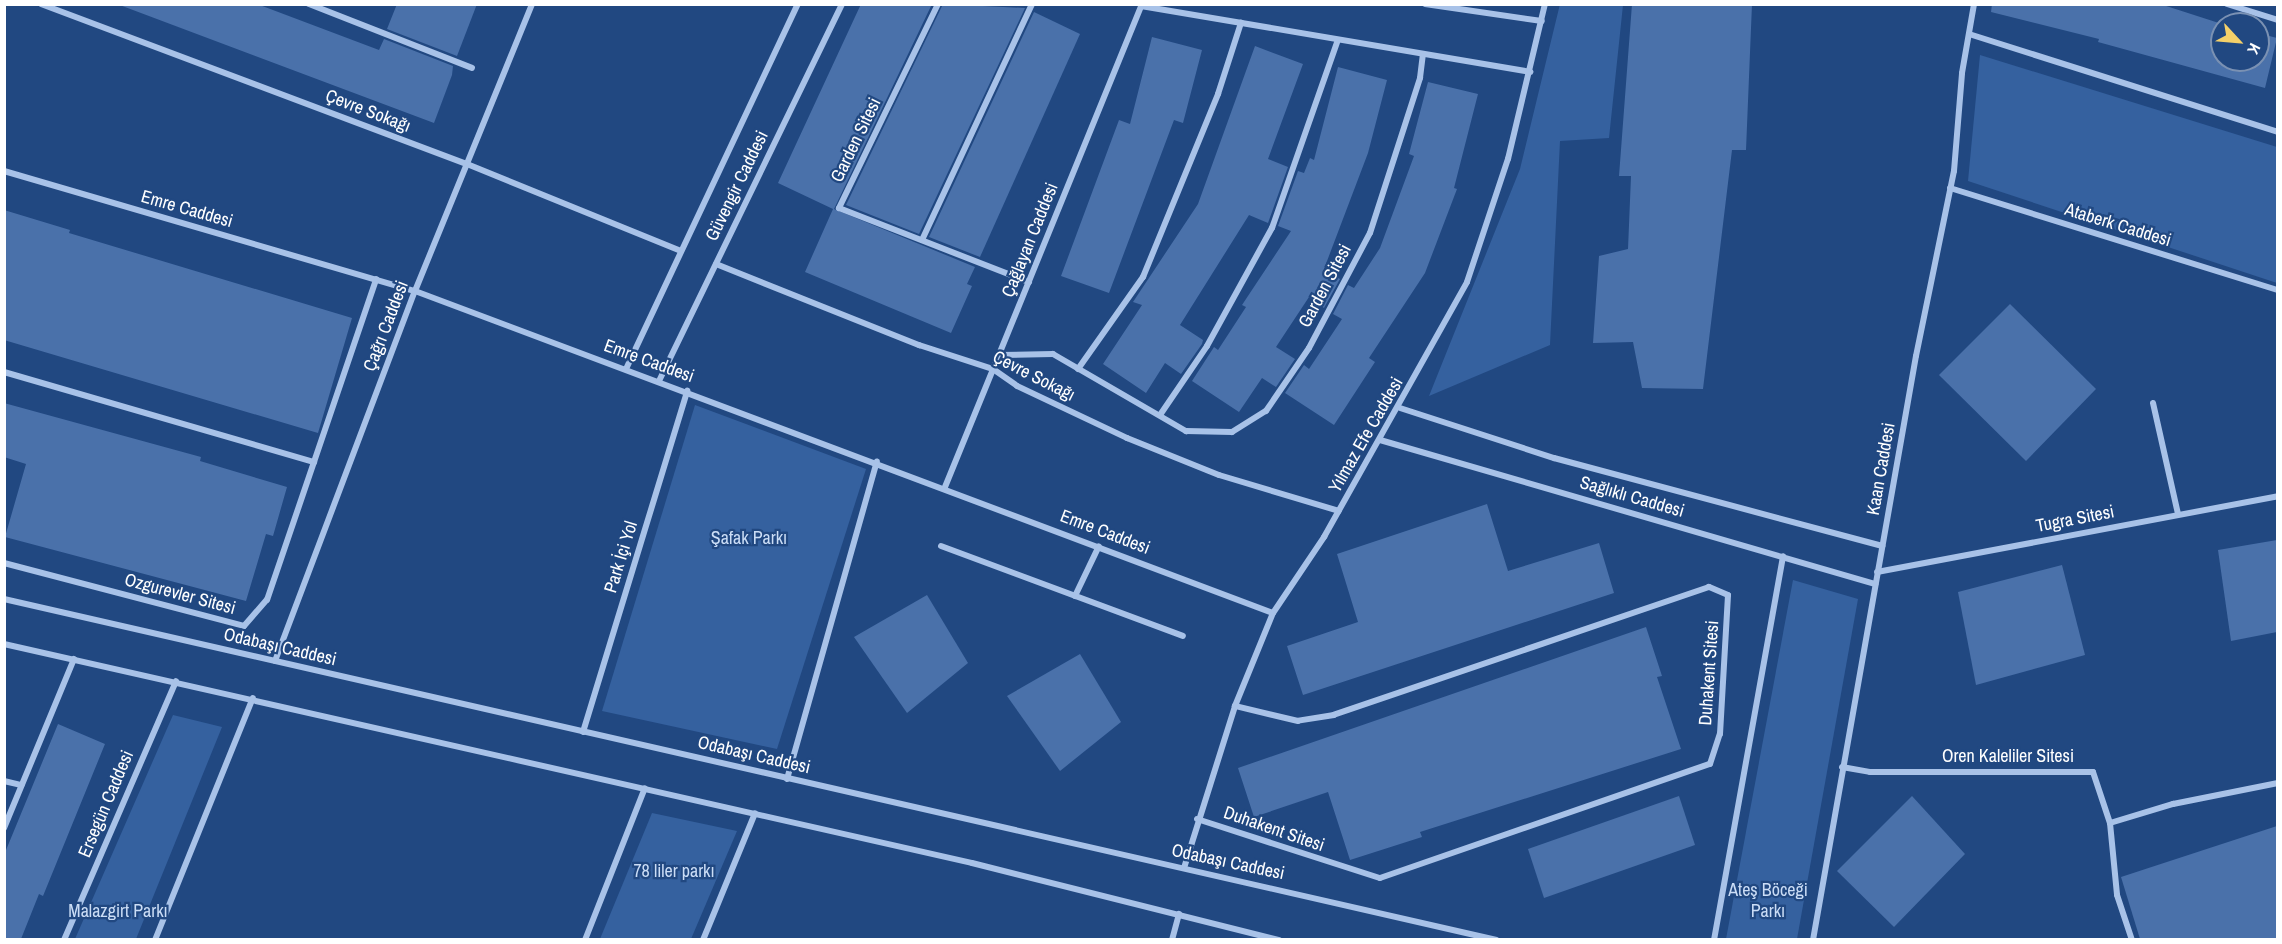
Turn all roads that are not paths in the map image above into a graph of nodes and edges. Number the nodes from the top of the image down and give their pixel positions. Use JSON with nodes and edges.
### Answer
{"nodes":[{"id":1,"x":41,"y":4,"type":"edge"},
{"id":2,"x":309,"y":4,"type":"edge"},
{"id":3,"x":532,"y":4,"type":"edge"},
{"id":4,"x":798,"y":4,"type":"edge"},
{"id":5,"x":842,"y":4,"type":"edge"},
{"id":6,"x":938,"y":4,"type":"edge"},
{"id":7,"x":1032,"y":4,"type":"edge"},
{"id":8,"x":1425,"y":4,"type":"edge"},
{"id":9,"x":1545,"y":4,"type":"edge"},
{"id":10,"x":1974,"y":4,"type":"edge"},
{"id":11,"x":2227,"y":4,"type":"edge"},
{"id":12,"x":1142,"y":5,"type":"edge"},
{"id":13,"x":1437,"y":5,"type":"edge"},
{"id":14,"x":2277,"y":20,"type":"edge"},
{"id":15,"x":1542,"y":21,"type":"junction"},
{"id":16,"x":1240,"y":23,"type":"junction"},
{"id":17,"x":1969,"y":34,"type":"junction"},
{"id":18,"x":1338,"y":40,"type":"junction"},
{"id":19,"x":1423,"y":54,"type":"junction"},
{"id":20,"x":472,"y":68,"type":"dead end"},
{"id":21,"x":1530,"y":72,"type":"junction"},
{"id":22,"x":2277,"y":132,"type":"edge"},
{"id":23,"x":467,"y":164,"type":"junction"},
{"id":24,"x":4,"y":171,"type":"edge"},
{"id":25,"x":1950,"y":188,"type":"junction"},
{"id":26,"x":922,"y":240,"type":"junction"},
{"id":27,"x":681,"y":251,"type":"junction"},
{"id":28,"x":716,"y":264,"type":"junction"},
{"id":29,"x":376,"y":279,"type":"junction"},
{"id":30,"x":1029,"y":282,"type":"junction"},
{"id":31,"x":2277,"y":290,"type":"edge"},
{"id":32,"x":415,"y":291,"type":"junction"},
{"id":33,"x":999,"y":355,"type":"junction"},
{"id":34,"x":626,"y":369,"type":"junction"},
{"id":35,"x":993,"y":369,"type":"junction"},
{"id":36,"x":1078,"y":369,"type":"junction"},
{"id":37,"x":4,"y":372,"type":"edge"},
{"id":38,"x":659,"y":381,"type":"junction"},
{"id":39,"x":687,"y":391,"type":"junction"},
{"id":40,"x":2153,"y":403,"type":"dead end"},
{"id":41,"x":1400,"y":408,"type":"junction"},
{"id":42,"x":1160,"y":415,"type":"junction"},
{"id":43,"x":1380,"y":440,"type":"junction"},
{"id":44,"x":314,"y":462,"type":"junction"},
{"id":45,"x":877,"y":462,"type":"junction"},
{"id":46,"x":945,"y":487,"type":"junction"},
{"id":47,"x":2277,"y":496,"type":"edge"},
{"id":48,"x":1339,"y":512,"type":"junction"},
{"id":49,"x":2178,"y":514,"type":"junction"},
{"id":50,"x":941,"y":546,"type":"dead end"},
{"id":51,"x":1099,"y":546,"type":"junction"},
{"id":52,"x":1882,"y":546,"type":"junction"},
{"id":53,"x":1783,"y":556,"type":"junction"},
{"id":54,"x":4,"y":563,"type":"edge"},
{"id":55,"x":1877,"y":572,"type":"junction"},
{"id":56,"x":1875,"y":584,"type":"junction"},
{"id":57,"x":1075,"y":596,"type":"junction"},
{"id":58,"x":4,"y":599,"type":"edge"},
{"id":59,"x":1273,"y":613,"type":"junction"},
{"id":60,"x":1183,"y":636,"type":"dead end"},
{"id":61,"x":4,"y":644,"type":"edge"},
{"id":62,"x":74,"y":659,"type":"junction"},
{"id":63,"x":275,"y":661,"type":"junction"},
{"id":64,"x":176,"y":681,"type":"junction"},
{"id":65,"x":253,"y":698,"type":"junction"},
{"id":66,"x":1235,"y":705,"type":"junction"},
{"id":67,"x":583,"y":732,"type":"junction"},
{"id":68,"x":1842,"y":767,"type":"junction"},
{"id":69,"x":787,"y":779,"type":"junction"},
{"id":70,"x":4,"y":781,"type":"edge"},
{"id":71,"x":2277,"y":783,"type":"edge"},
{"id":72,"x":22,"y":785,"type":"junction"},
{"id":73,"x":645,"y":788,"type":"junction"},
{"id":74,"x":755,"y":813,"type":"junction"},
{"id":75,"x":1197,"y":819,"type":"junction"},
{"id":76,"x":2110,"y":823,"type":"junction"},
{"id":77,"x":4,"y":828,"type":"edge"},
{"id":78,"x":1184,"y":868,"type":"junction"},
{"id":79,"x":1179,"y":914,"type":"junction"},
{"id":80,"x":64,"y":939,"type":"edge"},
{"id":81,"x":155,"y":939,"type":"edge"},
{"id":82,"x":585,"y":939,"type":"edge"},
{"id":83,"x":703,"y":939,"type":"edge"},
{"id":84,"x":1172,"y":939,"type":"edge"},
{"id":85,"x":1279,"y":939,"type":"edge"},
{"id":86,"x":1497,"y":939,"type":"edge"},
{"id":87,"x":1714,"y":939,"type":"edge"},
{"id":88,"x":1813,"y":939,"type":"edge"},
{"id":89,"x":2132,"y":939,"type":"edge"}],
"edges":[{"from":1,"to":23,"type":"street","name":"Çevre Sokağı"},
{"from":2,"to":20,"type":"street"},
{"from":3,"to":23,"type":"street","name":"Çağrı Caddesi"},
{"from":4,"to":27,"type":"street","name":"Güvengir Caddesi"},
{"from":5,"to":28,"type":"street","name":"Güvengir Caddesi"},
{"from":6,"to":26,"type":"street","name":"Garden Sitesi"},
{"from":7,"to":26,"type":"street"},
{"from":8,"to":13,"type":"street"},
{"from":9,"to":15,"type":"street","name":"Yılmaz Efe Caddesi"},
{"from":10,"to":17,"type":"street","name":"Kaan Caddesi"},
{"from":11,"to":14,"type":"street"},
{"from":12,"to":16,"type":"street"},
{"from":12,"to":30,"type":"street","name":"Çağlayan Caddesi"},
{"from":13,"to":15,"type":"street"},
{"from":15,"to":21,"type":"street","name":"Yılmaz Efe Caddesi"},
{"from":16,"to":18,"type":"street"},
{"from":16,"to":36,"type":"street"},
{"from":17,"to":22,"type":"street"},
{"from":17,"to":25,"type":"street","name":"Kaan Caddesi"},
{"from":18,"to":19,"type":"street"},
{"from":18,"to":42,"type":"street"},
{"from":19,"to":21,"type":"street"},
{"from":19,"to":42,"type":"street","name":"Garden Sitesi"},
{"from":21,"to":41,"type":"street","name":"Yılmaz Efe Caddesi"},
{"from":23,"to":27,"type":"street","name":"Çevre Sokağı"},
{"from":23,"to":32,"type":"street","name":"Çağrı Caddesi"},
{"from":24,"to":29,"type":"street","name":"Emre Caddesi"},
{"from":25,"to":31,"type":"street","name":"Ataberk Caddesi"},
{"from":25,"to":52,"type":"street","name":"Kaan Caddesi"},
{"from":26,"to":30,"type":"street","name":"Garden Sitesi"},
{"from":27,"to":34,"type":"street","name":"Güvengir Caddesi"},
{"from":28,"to":35,"type":"street","name":"Çevre Sokağı"},
{"from":28,"to":38,"type":"street","name":"Güvengir Caddesi"},
{"from":29,"to":32,"type":"street","name":"Emre Caddesi"},
{"from":29,"to":44,"type":"street","name":"Ozgurevler Sitesi"},
{"from":30,"to":33,"type":"street","name":"Çağlayan Caddesi"},
{"from":32,"to":34,"type":"street","name":"Emre Caddesi"},
{"from":32,"to":63,"type":"street","name":"Çağrı Caddesi"},
{"from":33,"to":35,"type":"street","name":"Çağlayan Caddesi"},
{"from":33,"to":36,"type":"street","name":"Garden Sitesi"},
{"from":34,"to":38,"type":"street","name":"Emre Caddesi"},
{"from":35,"to":46,"type":"street","name":"Çağlayan Caddesi"},
{"from":35,"to":48,"type":"street","name":"Çevre Sokağı"},
{"from":36,"to":42,"type":"street","name":"Garden Sitesi"},
{"from":37,"to":44,"type":"street"},
{"from":38,"to":39,"type":"street","name":"Emre Caddesi"},
{"from":39,"to":45,"type":"street","name":"Emre Caddesi"},
{"from":39,"to":67,"type":"street","name":"Park İçi Yol"},
{"from":40,"to":49,"type":"street"},
{"from":41,"to":43,"type":"street","name":"Yılmaz Efe Caddesi"},
{"from":41,"to":52,"type":"street","name":"Sağlıklı Caddesi"},
{"from":43,"to":48,"type":"street","name":"Yılmaz Efe Caddesi"},
{"from":43,"to":53,"type":"street","name":"Sağlıklı Caddesi"},
{"from":44,"to":54,"type":"street","name":"Ozgurevler Sitesi"},
{"from":45,"to":46,"type":"street","name":"Emre Caddesi"},
{"from":45,"to":69,"type":"street"},
{"from":46,"to":51,"type":"street","name":"Emre Caddesi"},
{"from":47,"to":49,"type":"street","name":"Tugra Sitesi"},
{"from":48,"to":59,"type":"street","name":"Yılmaz Efe Caddesi"},
{"from":49,"to":55,"type":"street","name":"Tugra Sitesi"},
{"from":50,"to":57,"type":"street"},
{"from":51,"to":57,"type":"street"},
{"from":51,"to":59,"type":"street","name":"Emre Caddesi"},
{"from":52,"to":55,"type":"street","name":"Kaan Caddesi"},
{"from":53,"to":56,"type":"street","name":"Sağlıklı Caddesi"},
{"from":53,"to":87,"type":"street"},
{"from":55,"to":56,"type":"street","name":"Kaan Caddesi"},
{"from":56,"to":68,"type":"street","name":"Kaan Caddesi"},
{"from":57,"to":60,"type":"street"},
{"from":58,"to":63,"type":"street","name":"Odabaşı Caddesi"},
{"from":59,"to":66,"type":"street","name":"Yılmaz Efe Caddesi"},
{"from":61,"to":62,"type":"street"},
{"from":62,"to":64,"type":"street"},
{"from":62,"to":72,"type":"street"},
{"from":63,"to":67,"type":"street","name":"Odabaşı Caddesi"},
{"from":64,"to":65,"type":"street"},
{"from":64,"to":80,"type":"street","name":"Ersegün Caddesi"},
{"from":65,"to":73,"type":"street"},
{"from":65,"to":81,"type":"street"},
{"from":66,"to":75,"type":"street","name":"Yılmaz Efe Caddesi"},
{"from":66,"to":75,"type":"street","name":"Duhakent Sitesi"},
{"from":67,"to":69,"type":"street","name":"Odabaşı Caddesi"},
{"from":68,"to":76,"type":"street","name":"Oren Kaleliler Sitesi"},
{"from":68,"to":88,"type":"street","name":"Kaan Caddesi"},
{"from":69,"to":78,"type":"street","name":"Odabaşı Caddesi"},
{"from":70,"to":72,"type":"street"},
{"from":71,"to":76,"type":"street"},
{"from":72,"to":77,"type":"street"},
{"from":73,"to":74,"type":"street"},
{"from":73,"to":82,"type":"street"},
{"from":74,"to":79,"type":"street"},
{"from":74,"to":83,"type":"street"},
{"from":75,"to":78,"type":"street","name":"Yılmaz Efe Caddesi"},
{"from":76,"to":89,"type":"street"},
{"from":78,"to":86,"type":"street","name":"Odabaşı Caddesi"},
{"from":79,"to":84,"type":"street"},
{"from":79,"to":85,"type":"street"}]}
